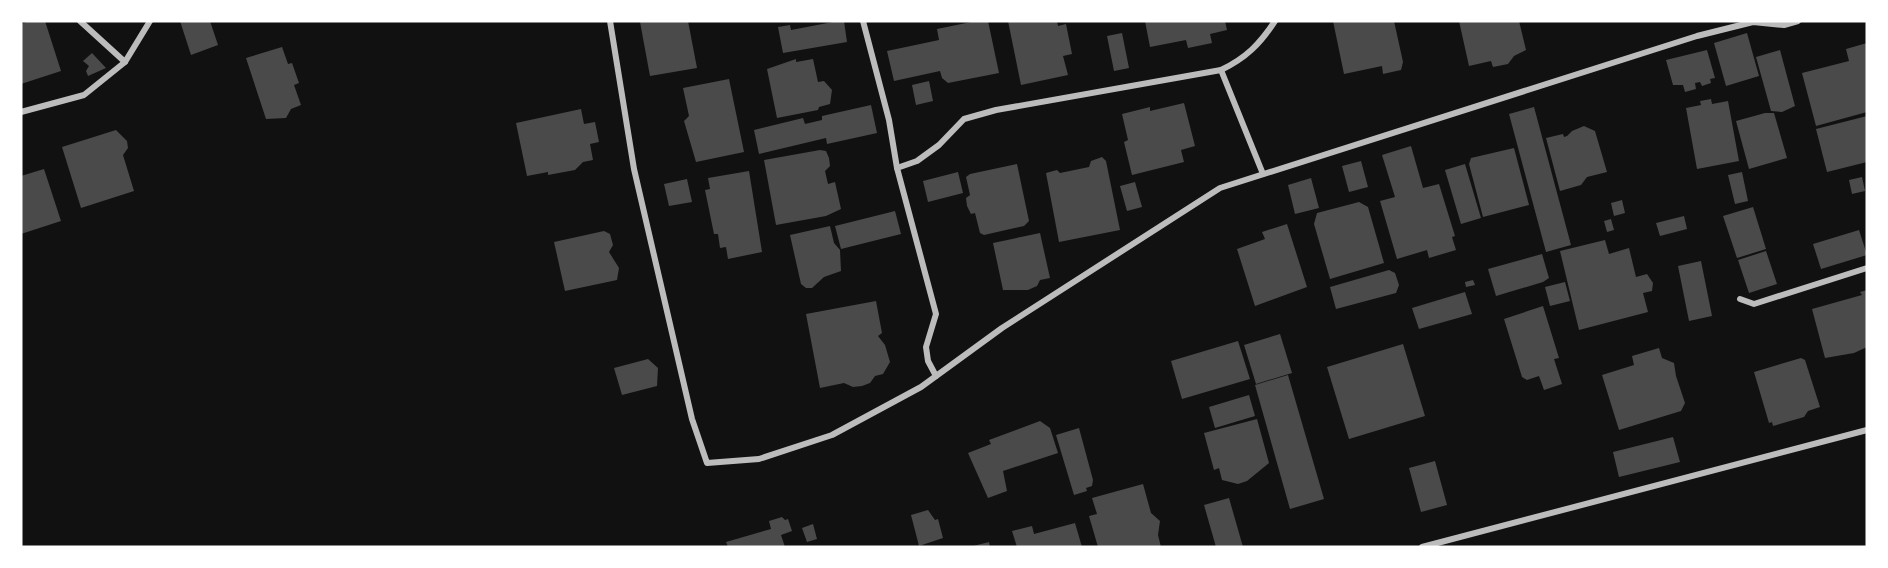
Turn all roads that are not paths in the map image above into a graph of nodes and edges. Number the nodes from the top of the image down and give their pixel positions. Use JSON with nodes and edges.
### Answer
{"nodes":[{"id":1,"x":80,"y":21,"type":"edge"},
{"id":2,"x":150,"y":21,"type":"edge"},
{"id":3,"x":610,"y":21,"type":"edge"},
{"id":4,"x":863,"y":21,"type":"edge"},
{"id":5,"x":1275,"y":21,"type":"edge"},
{"id":6,"x":1798,"y":21,"type":"edge"},
{"id":7,"x":125,"y":62,"type":"junction"},
{"id":8,"x":1221,"y":70,"type":"junction"},
{"id":9,"x":21,"y":112,"type":"edge"},
{"id":10,"x":897,"y":168,"type":"junction"},
{"id":11,"x":1263,"y":174,"type":"junction"},
{"id":12,"x":1867,"y":268,"type":"edge"},
{"id":13,"x":1740,"y":298,"type":"dead end"},
{"id":14,"x":936,"y":376,"type":"junction"},
{"id":15,"x":1867,"y":430,"type":"edge"},
{"id":16,"x":1422,"y":547,"type":"edge"}],
"edges":[{"from":1,"to":7,"type":"street"},
{"from":2,"to":7,"type":"street"},
{"from":3,"to":14,"type":"street"},
{"from":4,"to":10,"type":"street"},
{"from":5,"to":8,"type":"street"},
{"from":6,"to":11,"type":"street"},
{"from":7,"to":9,"type":"street"},
{"from":8,"to":10,"type":"street"},
{"from":8,"to":11,"type":"street"},
{"from":10,"to":14,"type":"street"},
{"from":11,"to":14,"type":"street"},
{"from":12,"to":13,"type":"street"},
{"from":15,"to":16,"type":"street"}]}
